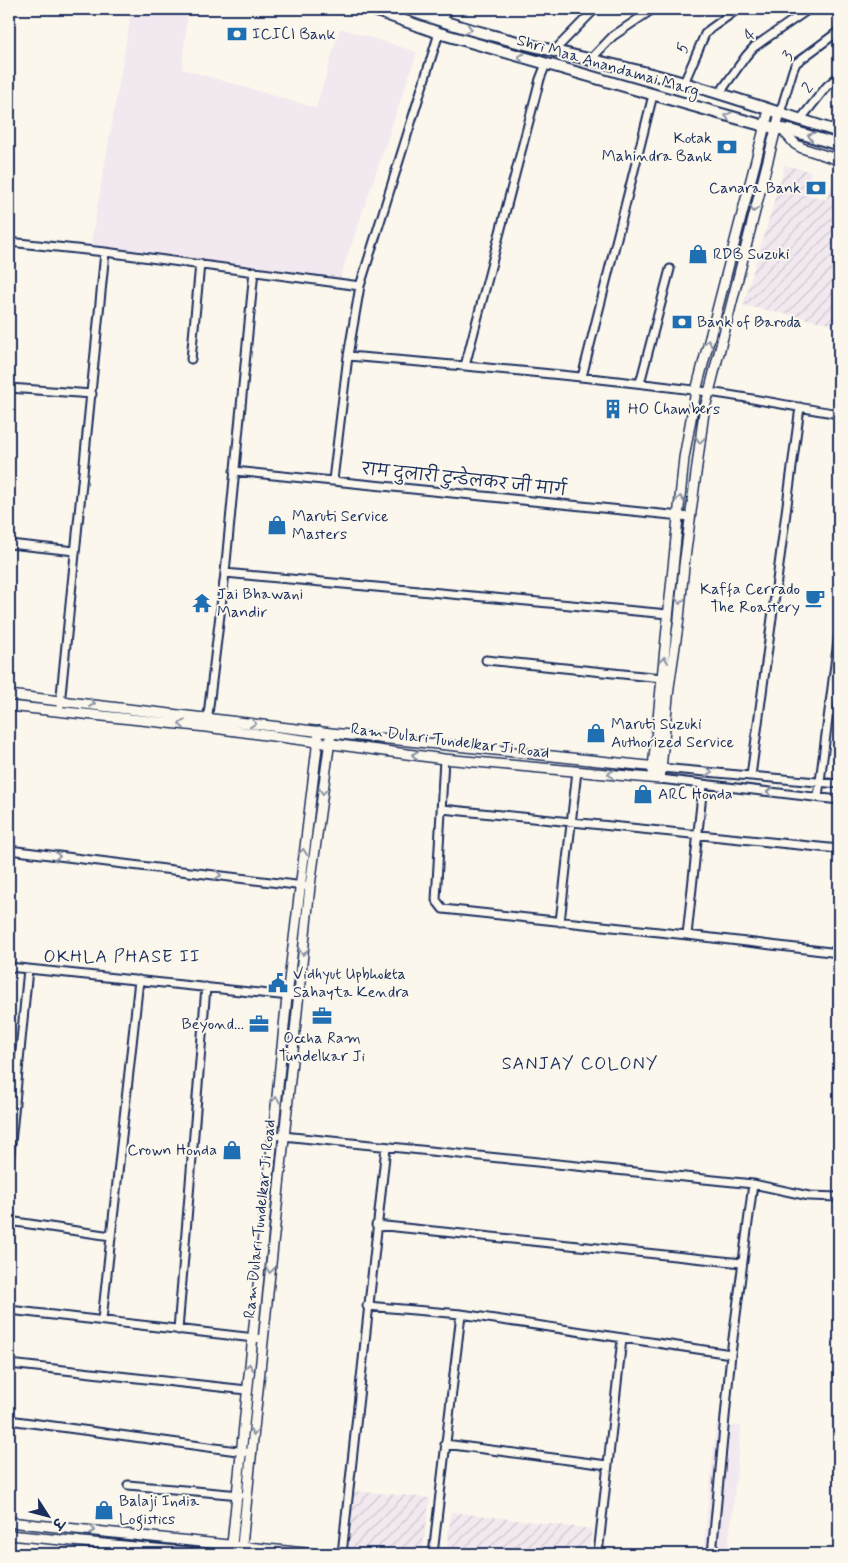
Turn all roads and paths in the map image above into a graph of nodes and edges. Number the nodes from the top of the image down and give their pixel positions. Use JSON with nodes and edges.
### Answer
{"nodes":[{"id":1,"x":371,"y":9,"type":"edge"},
{"id":2,"x":406,"y":9,"type":"edge"},
{"id":3,"x":450,"y":9,"type":"edge"},
{"id":4,"x":595,"y":9,"type":"edge"},
{"id":5,"x":653,"y":9,"type":"edge"},
{"id":6,"x":738,"y":9,"type":"edge"},
{"id":7,"x":809,"y":9,"type":"edge"},
{"id":8,"x":440,"y":21,"type":"junction"},
{"id":9,"x":839,"y":31,"type":"edge"},
{"id":10,"x":439,"y":33,"type":"junction"},
{"id":11,"x":553,"y":52,"type":"junction"},
{"id":12,"x":590,"y":61,"type":"junction"},
{"id":13,"x":546,"y":64,"type":"junction"},
{"id":14,"x":839,"y":76,"type":"edge"},
{"id":15,"x":684,"y":83,"type":"junction"},
{"id":16,"x":719,"y":94,"type":"junction"},
{"id":17,"x":653,"y":95,"type":"junction"},
{"id":18,"x":769,"y":110,"type":"junction"},
{"id":19,"x":780,"y":113,"type":"junction"},
{"id":20,"x":800,"y":120,"type":"junction"},
{"id":21,"x":774,"y":128,"type":"junction"},
{"id":22,"x":839,"y":132,"type":"edge"},
{"id":23,"x":839,"y":145,"type":"edge"},
{"id":24,"x":839,"y":160,"type":"edge"},
{"id":25,"x":9,"y":242,"type":"edge"},
{"id":26,"x":105,"y":252,"type":"junction"},
{"id":27,"x":200,"y":264,"type":"junction"},
{"id":28,"x":670,"y":269,"type":"dead end"},
{"id":29,"x":254,"y":271,"type":"junction"},
{"id":30,"x":360,"y":286,"type":"junction"},
{"id":31,"x":348,"y":356,"type":"junction"},
{"id":32,"x":191,"y":359,"type":"dead end"},
{"id":33,"x":465,"y":366,"type":"junction"},
{"id":34,"x":582,"y":377,"type":"junction"},
{"id":35,"x":640,"y":383,"type":"junction"},
{"id":36,"x":9,"y":388,"type":"edge"},
{"id":37,"x":696,"y":391,"type":"junction"},
{"id":38,"x":708,"y":392,"type":"junction"},
{"id":39,"x":92,"y":394,"type":"junction"},
{"id":40,"x":800,"y":407,"type":"junction"},
{"id":41,"x":839,"y":414,"type":"edge"},
{"id":42,"x":234,"y":471,"type":"junction"},
{"id":43,"x":333,"y":480,"type":"junction"},
{"id":44,"x":678,"y":516,"type":"junction"},
{"id":45,"x":691,"y":517,"type":"junction"},
{"id":46,"x":9,"y":544,"type":"edge"},
{"id":47,"x":76,"y":551,"type":"junction"},
{"id":48,"x":225,"y":573,"type":"junction"},
{"id":49,"x":668,"y":614,"type":"junction"},
{"id":50,"x":839,"y":633,"type":"edge"},
{"id":51,"x":486,"y":660,"type":"dead end"},
{"id":52,"x":662,"y":678,"type":"junction"},
{"id":53,"x":9,"y":694,"type":"edge"},
{"id":54,"x":60,"y":699,"type":"junction"},
{"id":55,"x":9,"y":706,"type":"edge"},
{"id":56,"x":60,"y":711,"type":"junction"},
{"id":57,"x":829,"y":712,"type":"junction"},
{"id":58,"x":839,"y":713,"type":"edge"},
{"id":59,"x":207,"y":722,"type":"junction"},
{"id":60,"x":319,"y":731,"type":"junction"},
{"id":61,"x":330,"y":737,"type":"junction"},
{"id":62,"x":317,"y":741,"type":"junction"},
{"id":63,"x":444,"y":759,"type":"junction"},
{"id":64,"x":657,"y":767,"type":"junction"},
{"id":65,"x":577,"y":771,"type":"junction"},
{"id":66,"x":751,"y":776,"type":"junction"},
{"id":67,"x":656,"y":779,"type":"junction"},
{"id":68,"x":820,"y":782,"type":"junction"},
{"id":69,"x":839,"y":784,"type":"edge"},
{"id":70,"x":703,"y":785,"type":"junction"},
{"id":71,"x":818,"y":798,"type":"junction"},
{"id":72,"x":839,"y":800,"type":"edge"},
{"id":73,"x":442,"y":809,"type":"junction"},
{"id":74,"x":571,"y":822,"type":"junction"},
{"id":75,"x":699,"y":835,"type":"junction"},
{"id":76,"x":839,"y":849,"type":"edge"},
{"id":77,"x":9,"y":850,"type":"edge"},
{"id":78,"x":299,"y":885,"type":"junction"},
{"id":79,"x":310,"y":886,"type":"junction"},
{"id":80,"x":560,"y":922,"type":"junction"},
{"id":81,"x":688,"y":935,"type":"junction"},
{"id":82,"x":839,"y":954,"type":"edge"},
{"id":83,"x":9,"y":967,"type":"edge"},
{"id":84,"x":28,"y":969,"type":"junction"},
{"id":85,"x":138,"y":980,"type":"junction"},
{"id":86,"x":206,"y":987,"type":"junction"},
{"id":87,"x":287,"y":997,"type":"junction"},
{"id":88,"x":299,"y":997,"type":"junction"},
{"id":89,"x":272,"y":1135,"type":"junction"},
{"id":90,"x":284,"y":1136,"type":"junction"},
{"id":91,"x":386,"y":1147,"type":"junction"},
{"id":92,"x":9,"y":1164,"type":"edge"},
{"id":93,"x":753,"y":1184,"type":"junction"},
{"id":94,"x":839,"y":1197,"type":"edge"},
{"id":95,"x":9,"y":1221,"type":"edge"},
{"id":96,"x":376,"y":1225,"type":"junction"},
{"id":97,"x":111,"y":1236,"type":"junction"},
{"id":98,"x":742,"y":1263,"type":"junction"},
{"id":99,"x":367,"y":1306,"type":"junction"},
{"id":100,"x":9,"y":1310,"type":"edge"},
{"id":101,"x":461,"y":1314,"type":"junction"},
{"id":102,"x":102,"y":1320,"type":"junction"},
{"id":103,"x":178,"y":1330,"type":"junction"},
{"id":104,"x":252,"y":1338,"type":"junction"},
{"id":105,"x":263,"y":1339,"type":"junction"},
{"id":106,"x":622,"y":1339,"type":"junction"},
{"id":107,"x":731,"y":1354,"type":"junction"},
{"id":108,"x":9,"y":1364,"type":"edge"},
{"id":109,"x":247,"y":1390,"type":"junction"},
{"id":110,"x":9,"y":1420,"type":"edge"},
{"id":111,"x":445,"y":1444,"type":"junction"},
{"id":112,"x":241,"y":1452,"type":"junction"},
{"id":113,"x":252,"y":1453,"type":"junction"},
{"id":114,"x":607,"y":1465,"type":"junction"},
{"id":115,"x":128,"y":1485,"type":"dead end"},
{"id":116,"x":237,"y":1495,"type":"junction"},
{"id":117,"x":248,"y":1495,"type":"junction"},
{"id":118,"x":9,"y":1522,"type":"edge"},
{"id":119,"x":9,"y":1535,"type":"edge"},
{"id":120,"x":232,"y":1544,"type":"junction"},
{"id":121,"x":242,"y":1545,"type":"junction"},
{"id":122,"x":208,"y":1554,"type":"edge"},
{"id":123,"x":236,"y":1554,"type":"edge"},
{"id":124,"x":315,"y":1554,"type":"edge"},
{"id":125,"x":342,"y":1554,"type":"edge"},
{"id":126,"x":433,"y":1554,"type":"edge"},
{"id":127,"x":598,"y":1554,"type":"edge"},
{"id":128,"x":712,"y":1554,"type":"edge"}],
"edges":[{"from":1,"to":10,"type":"main road","name":"Shri Maa Anandamai Marg"},
{"from":2,"to":8,"type":"main road","name":"Shri Maa Anandamai Marg"},
{"from":3,"to":8,"type":"street"},
{"from":4,"to":11,"type":"street"},
{"from":5,"to":12,"type":"street"},
{"from":6,"to":15,"type":"street","name":"5"},
{"from":7,"to":16,"type":"street","name":"4"},
{"from":8,"to":11,"type":"main road","name":"Shri Maa Anandamai Marg","one_way":true},
{"from":9,"to":19,"type":"street","name":"3"},
{"from":13,"to":10,"type":"main road","name":"Shri Maa Anandamai Marg","one_way":true},
{"from":10,"to":30,"type":"street"},
{"from":11,"to":12,"type":"main road","name":"Shri Maa Anandamai Marg"},
{"from":12,"to":15,"type":"main road","name":"Shri Maa Anandamai Marg"},
{"from":13,"to":17,"type":"main road","name":"Shri Maa Anandamai Marg"},
{"from":13,"to":33,"type":"street"},
{"from":14,"to":20,"type":"street","name":"2"},
{"from":15,"to":16,"type":"main road","name":"Shri Maa Anandamai Marg"},
{"from":16,"to":18,"type":"main road","name":"Shri Maa Anandamai Marg"},
{"from":21,"to":17,"type":"main road","name":"Shri Maa Anandamai Marg","one_way":true},
{"from":17,"to":34,"type":"street"},
{"from":18,"to":19,"type":"main road","name":"Shri Maa Anandamai Marg"},
{"from":18,"to":21,"type":"street"},
{"from":19,"to":20,"type":"main road","name":"Shri Maa Anandamai Marg"},
{"from":19,"to":21,"type":"street"},
{"from":20,"to":22,"type":"main road","name":"Shri Maa Anandamai Marg"},
{"from":23,"to":21,"type":"main road","name":"Shri Maa Anandamai Marg","one_way":true},
{"from":21,"to":24,"type":"street"},
{"from":37,"to":21,"type":"street","one_way":true},
{"from":21,"to":38,"type":"street","one_way":true},
{"from":25,"to":26,"type":"street"},
{"from":26,"to":27,"type":"street"},
{"from":26,"to":39,"type":"street"},
{"from":27,"to":29,"type":"street"},
{"from":27,"to":32,"type":"street"},
{"from":28,"to":35,"type":"street"},
{"from":29,"to":30,"type":"street"},
{"from":29,"to":42,"type":"street"},
{"from":30,"to":31,"type":"street"},
{"from":31,"to":33,"type":"street"},
{"from":31,"to":43,"type":"street"},
{"from":33,"to":34,"type":"street"},
{"from":34,"to":35,"type":"street"},
{"from":35,"to":37,"type":"street"},
{"from":36,"to":39,"type":"street"},
{"from":37,"to":38,"type":"street"},
{"from":44,"to":37,"type":"street","one_way":true},
{"from":38,"to":40,"type":"street"},
{"from":38,"to":45,"type":"street","one_way":true},
{"from":39,"to":47,"type":"street"},
{"from":40,"to":41,"type":"street"},
{"from":40,"to":66,"type":"street"},
{"from":42,"to":43,"type":"street","name":"राम दुलारी टुन्डेलकर जी मार्ग"},
{"from":42,"to":48,"type":"street"},
{"from":43,"to":44,"type":"street","name":"राम दुलारी टुन्डेलकर जी मार्ग"},
{"from":44,"to":45,"type":"street","name":"राम दुलारी टुन्डेलकर जी मार्ग"},
{"from":44,"to":49,"type":"street"},
{"from":45,"to":64,"type":"street","one_way":true},
{"from":46,"to":47,"type":"street"},
{"from":47,"to":54,"type":"street"},
{"from":48,"to":49,"type":"street"},
{"from":48,"to":59,"type":"street"},
{"from":52,"to":49,"type":"street","one_way":true},
{"from":50,"to":57,"type":"street"},
{"from":51,"to":52,"type":"street"},
{"from":52,"to":64,"type":"street"},
{"from":53,"to":54,"type":"street"},
{"from":54,"to":56,"type":"street"},
{"from":54,"to":59,"type":"street","one_way":true},
{"from":55,"to":56,"type":"street"},
{"from":59,"to":56,"type":"street","one_way":true},
{"from":57,"to":58,"type":"street"},
{"from":57,"to":68,"type":"street"},
{"from":59,"to":60,"type":"street","one_way":true},
{"from":59,"to":62,"type":"street"},
{"from":60,"to":61,"type":"street"},
{"from":60,"to":62,"type":"street","name":"Ram Dulari Tundelkar Ji Road"},
{"from":61,"to":62,"type":"street"},
{"from":63,"to":61,"type":"street","name":"Ram Dulari Tundelkar Ji Road","one_way":true},
{"from":61,"to":64,"type":"street","name":"Ram Dulari Tundelkar Ji Road"},
{"from":61,"to":79,"type":"street","name":"Ram Dulari Tundelkar Ji Road","one_way":true},
{"from":78,"to":62,"type":"street","name":"Ram Dulari Tundelkar Ji Road","one_way":true},
{"from":63,"to":65,"type":"street","name":"Ram Dulari Tundelkar Ji Road"},
{"from":63,"to":73,"type":"street"},
{"from":64,"to":66,"type":"street","one_way":true},
{"from":64,"to":67,"type":"street"},
{"from":67,"to":65,"type":"street","name":"Ram Dulari Tundelkar Ji Road","one_way":true},
{"from":65,"to":74,"type":"street"},
{"from":66,"to":68,"type":"street"},
{"from":67,"to":70,"type":"street"},
{"from":68,"to":69,"type":"street"},
{"from":68,"to":71,"type":"street"},
{"from":71,"to":70,"type":"street","one_way":true},
{"from":70,"to":75,"type":"street"},
{"from":71,"to":72,"type":"street"},
{"from":73,"to":74,"type":"street"},
{"from":73,"to":80,"type":"street"},
{"from":74,"to":75,"type":"street"},
{"from":74,"to":80,"type":"street"},
{"from":75,"to":76,"type":"street"},
{"from":75,"to":81,"type":"street"},
{"from":77,"to":78,"type":"street","one_way":true},
{"from":78,"to":79,"type":"street"},
{"from":78,"to":87,"type":"street","name":"Ram Dulari Tundelkar Ji Road"},
{"from":79,"to":88,"type":"street","name":"Ram Dulari Tundelkar Ji Road","one_way":true},
{"from":80,"to":81,"type":"street"},
{"from":81,"to":82,"type":"street"},
{"from":83,"to":84,"type":"street"},
{"from":84,"to":85,"type":"street"},
{"from":84,"to":92,"type":"street"},
{"from":85,"to":86,"type":"street"},
{"from":85,"to":97,"type":"street"},
{"from":86,"to":87,"type":"street"},
{"from":86,"to":103,"type":"street"},
{"from":87,"to":88,"type":"street"},
{"from":89,"to":87,"type":"street","name":"Ram Dulari Tundelkar Ji Road","one_way":true},
{"from":88,"to":90,"type":"street","name":"Ram Dulari Tundelkar Ji Road"},
{"from":89,"to":90,"type":"street"},
{"from":89,"to":104,"type":"street","name":"Ram Dulari Tundelkar Ji Road"},
{"from":90,"to":91,"type":"street"},
{"from":90,"to":105,"type":"street","name":"Ram Dulari Tundelkar Ji Road","one_way":true},
{"from":91,"to":93,"type":"street"},
{"from":91,"to":96,"type":"street"},
{"from":93,"to":94,"type":"street"},
{"from":93,"to":98,"type":"street"},
{"from":95,"to":97,"type":"street"},
{"from":96,"to":98,"type":"street"},
{"from":96,"to":99,"type":"street"},
{"from":97,"to":102,"type":"street"},
{"from":98,"to":107,"type":"street"},
{"from":99,"to":101,"type":"street"},
{"from":99,"to":125,"type":"street"},
{"from":100,"to":102,"type":"street"},
{"from":101,"to":106,"type":"street"},
{"from":101,"to":111,"type":"street"},
{"from":102,"to":103,"type":"street"},
{"from":103,"to":104,"type":"street"},
{"from":104,"to":105,"type":"street"},
{"from":109,"to":104,"type":"street","name":"Ram Dulari Tundelkar Ji Road","one_way":true},
{"from":105,"to":113,"type":"street","name":"Ram Dulari Tundelkar Ji Road","one_way":true},
{"from":106,"to":107,"type":"street"},
{"from":106,"to":114,"type":"street"},
{"from":107,"to":128,"type":"street"},
{"from":108,"to":109,"type":"street"},
{"from":109,"to":112,"type":"street","name":"Ram Dulari Tundelkar Ji Road"},
{"from":110,"to":112,"type":"street"},
{"from":111,"to":114,"type":"street"},
{"from":111,"to":126,"type":"street"},
{"from":112,"to":113,"type":"street"},
{"from":112,"to":116,"type":"street","name":"Ram Dulari Tundelkar Ji Road"},
{"from":113,"to":117,"type":"street","name":"Ram Dulari Tundelkar Ji Road"},
{"from":114,"to":127,"type":"street"},
{"from":115,"to":116,"type":"street"},
{"from":116,"to":117,"type":"street"},
{"from":116,"to":120,"type":"street","name":"Ram Dulari Tundelkar Ji Road"},
{"from":117,"to":121,"type":"street","name":"Ram Dulari Tundelkar Ji Road"},
{"from":118,"to":120,"type":"street","one_way":true},
{"from":119,"to":122,"type":"street"},
{"from":120,"to":121,"type":"street"},
{"from":120,"to":123,"type":"street","name":"Ram Dulari Tundelkar Ji Road"},
{"from":121,"to":123,"type":"street","name":"Ram Dulari Tundelkar Ji Road"},
{"from":121,"to":124,"type":"street"}]}
